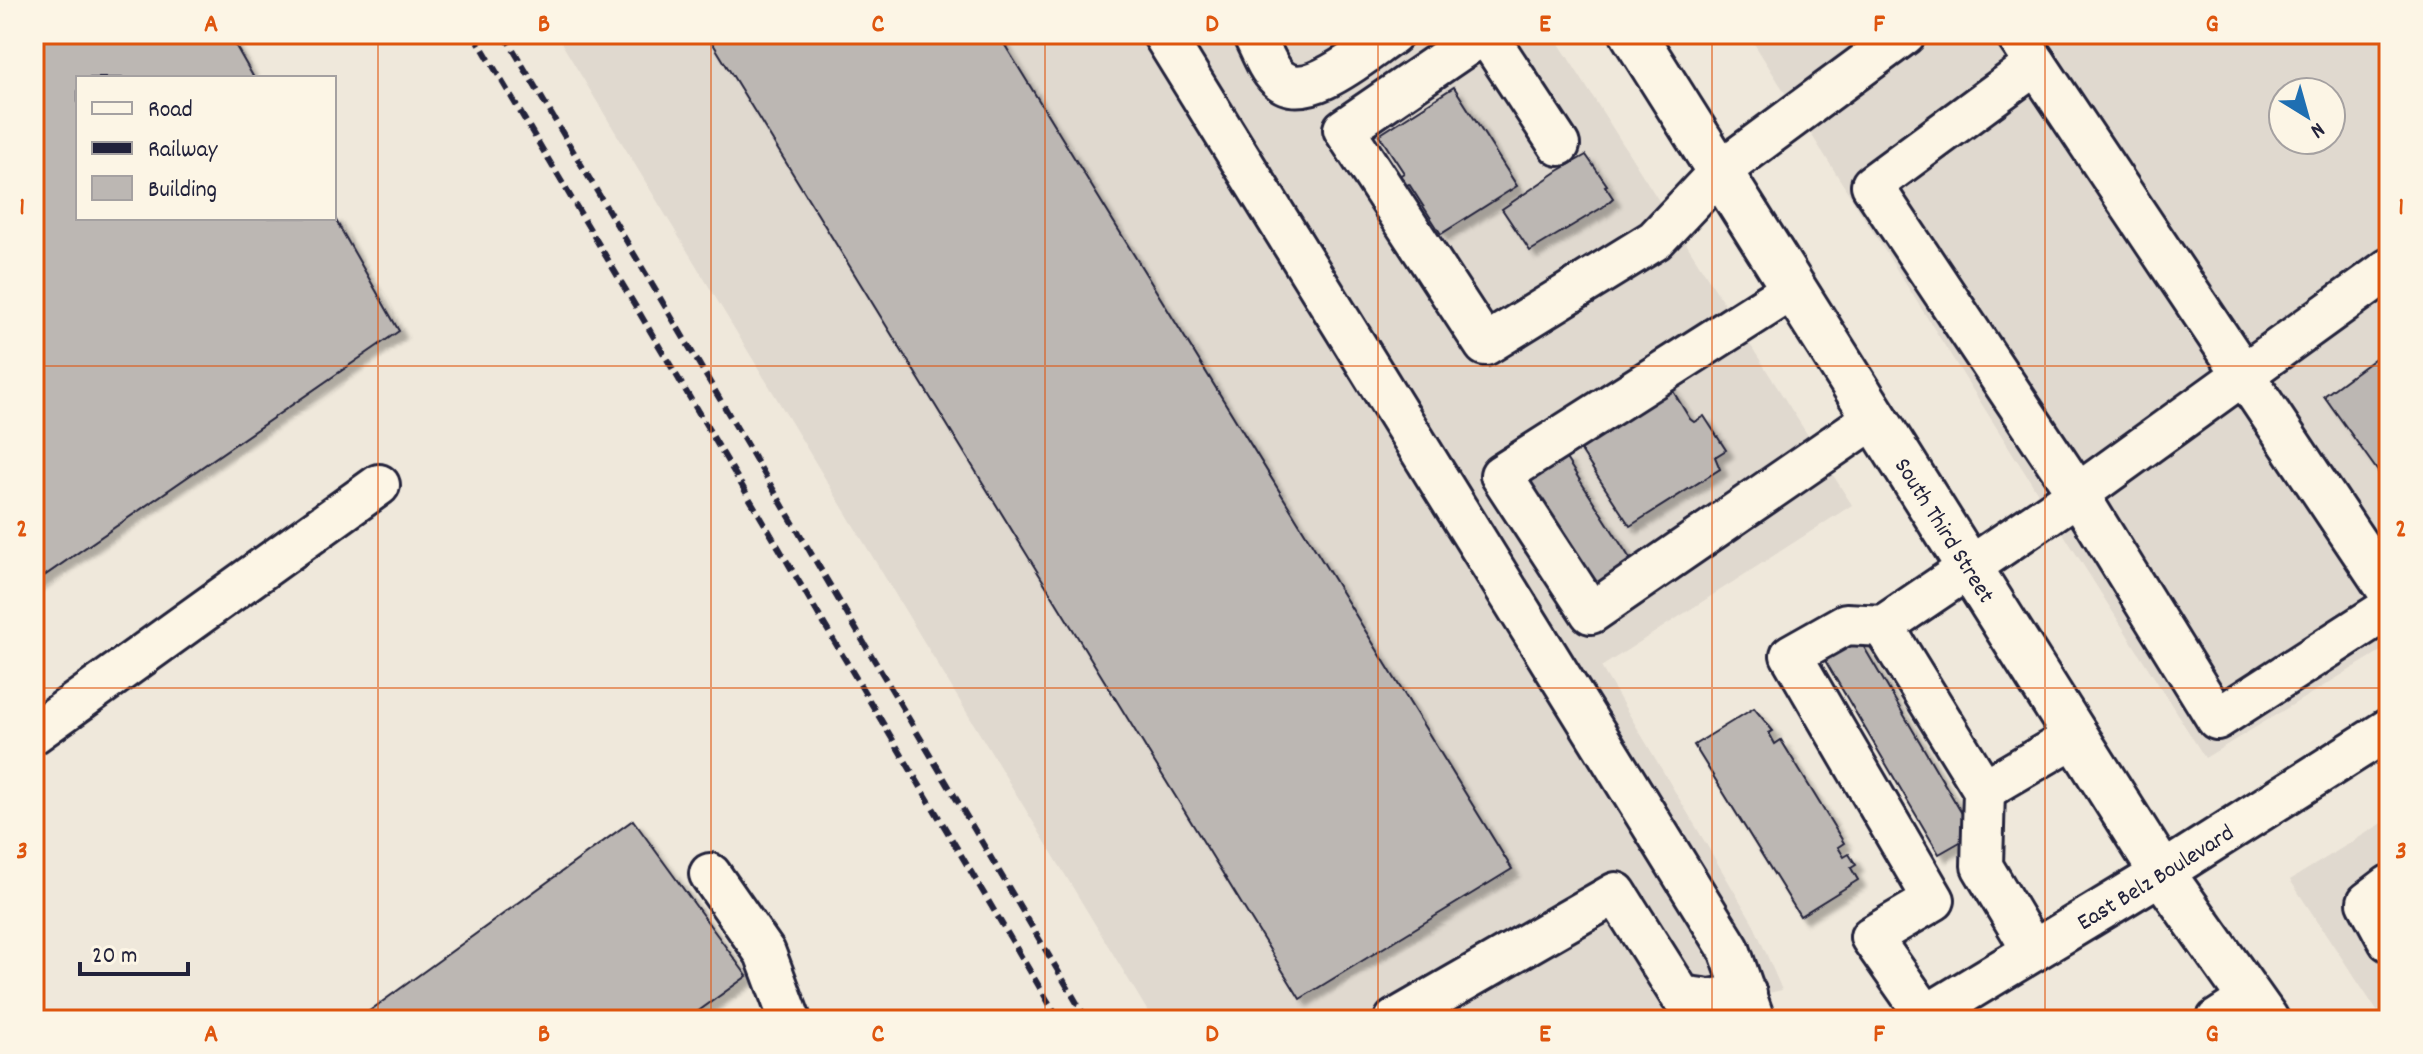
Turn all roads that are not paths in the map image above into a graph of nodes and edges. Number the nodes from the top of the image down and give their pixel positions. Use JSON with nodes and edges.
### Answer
{"nodes":[{"id":1,"x":1163,"y":34,"type":"edge"},
{"id":2,"x":1253,"y":34,"type":"edge"},
{"id":3,"x":1392,"y":34,"type":"edge"},
{"id":4,"x":1484,"y":34,"type":"edge"},
{"id":5,"x":1633,"y":34,"type":"edge"},
{"id":6,"x":1905,"y":34,"type":"edge"},
{"id":7,"x":2026,"y":49,"type":"edge"},
{"id":8,"x":1559,"y":145,"type":"dead end"},
{"id":9,"x":1720,"y":171,"type":"junction"},
{"id":10,"x":2389,"y":269,"type":"edge"},
{"id":11,"x":1793,"y":289,"type":"junction"},
{"id":12,"x":2243,"y":373,"type":"junction"},
{"id":13,"x":1874,"y":418,"type":"junction"},
{"id":14,"x":379,"y":485,"type":"dead end"},
{"id":15,"x":2078,"y":494,"type":"junction"},
{"id":16,"x":1970,"y":568,"type":"junction"},
{"id":17,"x":2389,"y":592,"type":"edge"},
{"id":18,"x":2389,"y":608,"type":"edge"},
{"id":19,"x":1883,"y":626,"type":"junction"},
{"id":20,"x":2389,"y":729,"type":"edge"},
{"id":21,"x":34,"y":733,"type":"edge"},
{"id":22,"x":2076,"y":736,"type":"junction"},
{"id":23,"x":1984,"y":790,"type":"junction"},
{"id":24,"x":1982,"y":866,"type":"junction"},
{"id":25,"x":2162,"y":873,"type":"junction"},
{"id":26,"x":710,"y":874,"type":"dead end"},
{"id":27,"x":2389,"y":886,"type":"edge"},
{"id":28,"x":1934,"y":900,"type":"junction"},
{"id":29,"x":2389,"y":941,"type":"edge"},
{"id":30,"x":2033,"y":951,"type":"junction"},
{"id":31,"x":1750,"y":1007,"type":"edge"},
{"id":32,"x":2244,"y":1013,"type":"edge"},
{"id":33,"x":1925,"y":1019,"type":"edge"},
{"id":34,"x":790,"y":1020,"type":"edge"},
{"id":35,"x":1395,"y":1020,"type":"edge"}],
"edges":[{"from":1,"to":31,"type":"street"},
{"from":2,"to":3,"type":"street"},
{"from":4,"to":8,"type":"street"},
{"from":4,"to":9,"type":"street"},
{"from":5,"to":9,"type":"main road","name":"South Third Street"},
{"from":6,"to":9,"type":"street"},
{"from":7,"to":12,"type":"street"},
{"from":7,"to":15,"type":"street"},
{"from":9,"to":11,"type":"main road","name":"South Third Street"},
{"from":10,"to":12,"type":"street"},
{"from":11,"to":13,"type":"main road","name":"South Third Street"},
{"from":11,"to":13,"type":"street"},
{"from":12,"to":15,"type":"street"},
{"from":12,"to":17,"type":"street"},
{"from":13,"to":16,"type":"main road","name":"South Third Street"},
{"from":14,"to":21,"type":"street"},
{"from":15,"to":16,"type":"street"},
{"from":15,"to":18,"type":"street"},
{"from":16,"to":19,"type":"street"},
{"from":16,"to":22,"type":"main road","name":"South Third Street"},
{"from":19,"to":23,"type":"street"},
{"from":19,"to":28,"type":"street"},
{"from":20,"to":25,"type":"street","name":"East Belz Boulevard"},
{"from":22,"to":23,"type":"street"},
{"from":22,"to":25,"type":"main road","name":"South Third Street"},
{"from":23,"to":24,"type":"street"},
{"from":24,"to":28,"type":"street"},
{"from":24,"to":30,"type":"street"},
{"from":25,"to":30,"type":"street","name":"East Belz Boulevard"},
{"from":25,"to":32,"type":"main road","name":"South Third Street"},
{"from":26,"to":34,"type":"street"},
{"from":27,"to":29,"type":"street"},
{"from":28,"to":33,"type":"street"},
{"from":30,"to":33,"type":"street","name":"East Belz Boulevard"},
{"from":31,"to":35,"type":"street"}]}
